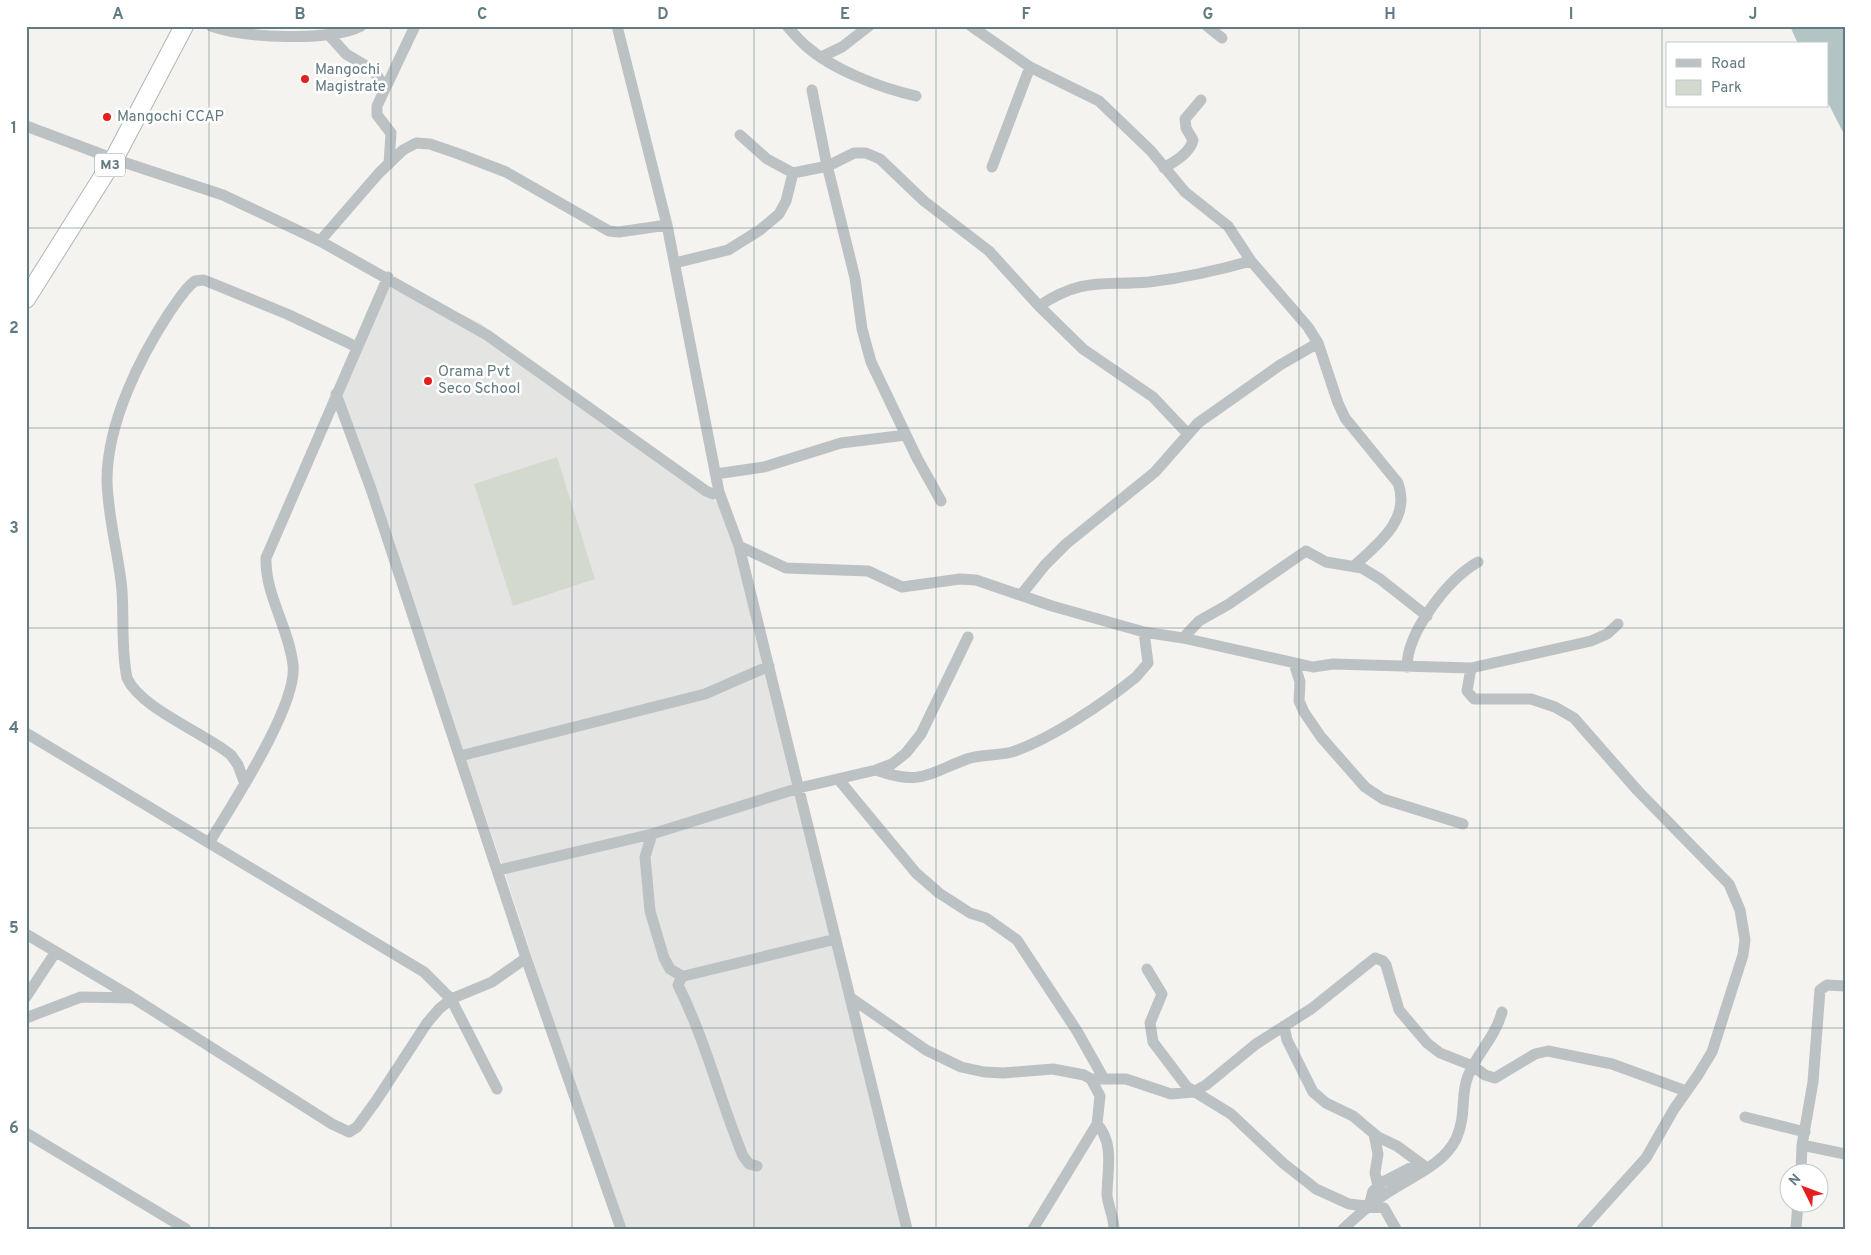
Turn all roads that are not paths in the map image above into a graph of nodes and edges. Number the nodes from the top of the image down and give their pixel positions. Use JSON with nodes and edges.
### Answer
{"nodes":[{"id":1,"x":184,"y":26,"type":"edge"},
{"id":2,"x":211,"y":26,"type":"edge"},
{"id":3,"x":361,"y":26,"type":"edge"},
{"id":4,"x":415,"y":26,"type":"edge"},
{"id":5,"x":617,"y":26,"type":"edge"},
{"id":6,"x":787,"y":26,"type":"edge"},
{"id":7,"x":869,"y":26,"type":"edge"},
{"id":8,"x":971,"y":26,"type":"edge"},
{"id":9,"x":1207,"y":26,"type":"edge"},
{"id":10,"x":329,"y":35,"type":"junction"},
{"id":11,"x":1222,"y":38,"type":"dead end"},
{"id":12,"x":821,"y":57,"type":"junction"},
{"id":13,"x":1030,"y":67,"type":"junction"},
{"id":14,"x":386,"y":87,"type":"junction"},
{"id":15,"x":812,"y":90,"type":"dead end"},
{"id":16,"x":916,"y":96,"type":"dead end"},
{"id":17,"x":1201,"y":100,"type":"dead end"},
{"id":18,"x":26,"y":126,"type":"edge"},
{"id":19,"x":740,"y":134,"type":"dead end"},
{"id":20,"x":114,"y":160,"type":"junction"},
{"id":21,"x":389,"y":164,"type":"junction"},
{"id":22,"x":828,"y":166,"type":"junction"},
{"id":23,"x":992,"y":167,"type":"dead end"},
{"id":24,"x":1164,"y":168,"type":"junction"},
{"id":25,"x":793,"y":173,"type":"junction"},
{"id":26,"x":668,"y":225,"type":"junction"},
{"id":27,"x":320,"y":241,"type":"junction"},
{"id":28,"x":1251,"y":261,"type":"junction"},
{"id":29,"x":675,"y":263,"type":"junction"},
{"id":30,"x":388,"y":277,"type":"junction"},
{"id":31,"x":26,"y":299,"type":"edge"},
{"id":32,"x":1039,"y":306,"type":"junction"},
{"id":33,"x":1318,"y":344,"type":"junction"},
{"id":34,"x":357,"y":347,"type":"junction"},
{"id":35,"x":336,"y":394,"type":"junction"},
{"id":36,"x":1188,"y":434,"type":"junction"},
{"id":37,"x":906,"y":435,"type":"junction"},
{"id":38,"x":716,"y":474,"type":"junction"},
{"id":39,"x":719,"y":492,"type":"junction"},
{"id":40,"x":940,"y":501,"type":"dead end"},
{"id":41,"x":739,"y":546,"type":"junction"},
{"id":42,"x":1478,"y":562,"type":"dead end"},
{"id":43,"x":1355,"y":565,"type":"junction"},
{"id":44,"x":1022,"y":596,"type":"junction"},
{"id":45,"x":1427,"y":616,"type":"junction"},
{"id":46,"x":1618,"y":624,"type":"dead end"},
{"id":47,"x":1144,"y":632,"type":"junction"},
{"id":48,"x":968,"y":637,"type":"dead end"},
{"id":49,"x":1182,"y":638,"type":"junction"},
{"id":50,"x":1294,"y":663,"type":"junction"},
{"id":51,"x":769,"y":666,"type":"junction"},
{"id":52,"x":1407,"y":667,"type":"junction"},
{"id":53,"x":1471,"y":668,"type":"junction"},
{"id":54,"x":26,"y":733,"type":"edge"},
{"id":55,"x":460,"y":756,"type":"junction"},
{"id":56,"x":876,"y":770,"type":"junction"},
{"id":57,"x":839,"y":780,"type":"junction"},
{"id":58,"x":244,"y":784,"type":"junction"},
{"id":59,"x":799,"y":788,"type":"junction"},
{"id":60,"x":1463,"y":824,"type":"dead end"},
{"id":61,"x":652,"y":834,"type":"junction"},
{"id":62,"x":209,"y":843,"type":"junction"},
{"id":63,"x":499,"y":870,"type":"junction"},
{"id":64,"x":26,"y":934,"type":"edge"},
{"id":65,"x":836,"y":939,"type":"junction"},
{"id":66,"x":55,"y":953,"type":"junction"},
{"id":67,"x":526,"y":958,"type":"junction"},
{"id":68,"x":1147,"y":969,"type":"dead end"},
{"id":69,"x":680,"y":977,"type":"junction"},
{"id":70,"x":1845,"y":986,"type":"edge"},
{"id":71,"x":26,"y":997,"type":"edge"},
{"id":72,"x":133,"y":998,"type":"junction"},
{"id":73,"x":851,"y":998,"type":"junction"},
{"id":74,"x":451,"y":999,"type":"junction"},
{"id":75,"x":1502,"y":1012,"type":"dead end"},
{"id":76,"x":26,"y":1018,"type":"edge"},
{"id":77,"x":1284,"y":1026,"type":"junction"},
{"id":78,"x":1473,"y":1066,"type":"junction"},
{"id":79,"x":1092,"y":1079,"type":"junction"},
{"id":80,"x":1104,"y":1079,"type":"junction"},
{"id":81,"x":497,"y":1089,"type":"dead end"},
{"id":82,"x":1686,"y":1091,"type":"junction"},
{"id":83,"x":1193,"y":1092,"type":"junction"},
{"id":84,"x":1745,"y":1117,"type":"dead end"},
{"id":85,"x":1097,"y":1124,"type":"junction"},
{"id":86,"x":1805,"y":1132,"type":"junction"},
{"id":87,"x":26,"y":1133,"type":"edge"},
{"id":88,"x":1374,"y":1134,"type":"junction"},
{"id":89,"x":1802,"y":1145,"type":"junction"},
{"id":90,"x":1845,"y":1154,"type":"edge"},
{"id":91,"x":1801,"y":1162,"type":"edge"},
{"id":92,"x":1423,"y":1165,"type":"junction"},
{"id":93,"x":757,"y":1166,"type":"dead end"},
{"id":94,"x":1378,"y":1186,"type":"junction"},
{"id":95,"x":1369,"y":1206,"type":"junction"},
{"id":96,"x":1797,"y":1212,"type":"edge"},
{"id":97,"x":167,"y":1217,"type":"junction"},
{"id":98,"x":162,"y":1229,"type":"edge"},
{"id":99,"x":186,"y":1229,"type":"edge"},
{"id":100,"x":621,"y":1229,"type":"edge"},
{"id":101,"x":907,"y":1229,"type":"edge"},
{"id":102,"x":1033,"y":1229,"type":"edge"},
{"id":103,"x":1114,"y":1229,"type":"edge"},
{"id":104,"x":1343,"y":1229,"type":"edge"},
{"id":105,"x":1396,"y":1229,"type":"edge"},
{"id":106,"x":1582,"y":1229,"type":"edge"},
{"id":107,"x":1796,"y":1229,"type":"edge"}],
"edges":[{"from":1,"to":20,"type":"highway","number":"M3"},
{"from":2,"to":10,"type":"street"},
{"from":3,"to":10,"type":"street"},
{"from":4,"to":14,"type":"street"},
{"from":5,"to":26,"type":"street"},
{"from":6,"to":12,"type":"street"},
{"from":7,"to":12,"type":"street"},
{"from":8,"to":13,"type":"street"},
{"from":9,"to":11,"type":"street"},
{"from":10,"to":14,"type":"street"},
{"from":12,"to":16,"type":"street"},
{"from":13,"to":23,"type":"street"},
{"from":13,"to":24,"type":"street"},
{"from":14,"to":21,"type":"street"},
{"from":15,"to":22,"type":"street"},
{"from":17,"to":24,"type":"street"},
{"from":18,"to":20,"type":"street"},
{"from":19,"to":25,"type":"street"},
{"from":20,"to":27,"type":"street"},
{"from":20,"to":31,"type":"highway","number":"M3"},
{"from":21,"to":26,"type":"street"},
{"from":21,"to":27,"type":"street"},
{"from":22,"to":25,"type":"street"},
{"from":22,"to":32,"type":"street"},
{"from":22,"to":37,"type":"street"},
{"from":24,"to":28,"type":"street"},
{"from":25,"to":29,"type":"street"},
{"from":26,"to":29,"type":"street"},
{"from":27,"to":30,"type":"street"},
{"from":28,"to":32,"type":"street"},
{"from":28,"to":33,"type":"street"},
{"from":29,"to":38,"type":"street"},
{"from":30,"to":34,"type":"street"},
{"from":30,"to":39,"type":"street"},
{"from":32,"to":36,"type":"street"},
{"from":33,"to":36,"type":"street"},
{"from":33,"to":43,"type":"street"},
{"from":34,"to":35,"type":"street"},
{"from":34,"to":58,"type":"street"},
{"from":35,"to":55,"type":"street"},
{"from":35,"to":58,"type":"street"},
{"from":36,"to":44,"type":"street"},
{"from":37,"to":38,"type":"street"},
{"from":37,"to":40,"type":"street"},
{"from":38,"to":39,"type":"street"},
{"from":39,"to":41,"type":"street"},
{"from":41,"to":44,"type":"street"},
{"from":41,"to":51,"type":"street"},
{"from":42,"to":45,"type":"street"},
{"from":43,"to":45,"type":"street"},
{"from":43,"to":49,"type":"street"},
{"from":44,"to":47,"type":"street"},
{"from":45,"to":52,"type":"street"},
{"from":46,"to":53,"type":"street"},
{"from":47,"to":49,"type":"street"},
{"from":47,"to":56,"type":"street"},
{"from":48,"to":56,"type":"street"},
{"from":49,"to":50,"type":"street"},
{"from":50,"to":52,"type":"street"},
{"from":50,"to":60,"type":"street"},
{"from":51,"to":55,"type":"street"},
{"from":51,"to":59,"type":"street"},
{"from":52,"to":53,"type":"street"},
{"from":53,"to":82,"type":"street"},
{"from":54,"to":62,"type":"street"},
{"from":55,"to":63,"type":"street"},
{"from":56,"to":57,"type":"street"},
{"from":57,"to":59,"type":"street"},
{"from":57,"to":80,"type":"street"},
{"from":58,"to":62,"type":"street"},
{"from":59,"to":61,"type":"street"},
{"from":59,"to":65,"type":"street"},
{"from":61,"to":63,"type":"street"},
{"from":61,"to":69,"type":"street"},
{"from":62,"to":74,"type":"street"},
{"from":63,"to":67,"type":"street"},
{"from":64,"to":66,"type":"street"},
{"from":65,"to":69,"type":"street"},
{"from":65,"to":73,"type":"street"},
{"from":66,"to":71,"type":"street"},
{"from":66,"to":72,"type":"street"},
{"from":67,"to":74,"type":"street"},
{"from":67,"to":100,"type":"street"},
{"from":68,"to":83,"type":"street"},
{"from":69,"to":93,"type":"street"},
{"from":70,"to":86,"type":"street"},
{"from":72,"to":74,"type":"street"},
{"from":72,"to":76,"type":"street"},
{"from":73,"to":79,"type":"street"},
{"from":73,"to":101,"type":"street"},
{"from":74,"to":81,"type":"street"},
{"from":75,"to":78,"type":"street"},
{"from":77,"to":78,"type":"street"},
{"from":77,"to":83,"type":"street"},
{"from":77,"to":88,"type":"street"},
{"from":78,"to":82,"type":"street"},
{"from":78,"to":92,"type":"street"},
{"from":79,"to":80,"type":"street"},
{"from":79,"to":85,"type":"street"},
{"from":80,"to":83,"type":"street"},
{"from":82,"to":106,"type":"street"},
{"from":83,"to":95,"type":"street"},
{"from":84,"to":86,"type":"street"},
{"from":85,"to":102,"type":"street"},
{"from":85,"to":103,"type":"street"},
{"from":86,"to":89,"type":"street"},
{"from":87,"to":97,"type":"street"},
{"from":88,"to":92,"type":"street"},
{"from":88,"to":94,"type":"street"},
{"from":89,"to":90,"type":"street"},
{"from":89,"to":91,"type":"street"},
{"from":92,"to":94,"type":"street"},
{"from":92,"to":95,"type":"street"},
{"from":94,"to":95,"type":"street"},
{"from":95,"to":104,"type":"street"},
{"from":95,"to":105,"type":"street"},
{"from":96,"to":107,"type":"street"},
{"from":97,"to":98,"type":"street"},
{"from":97,"to":99,"type":"street"}]}
